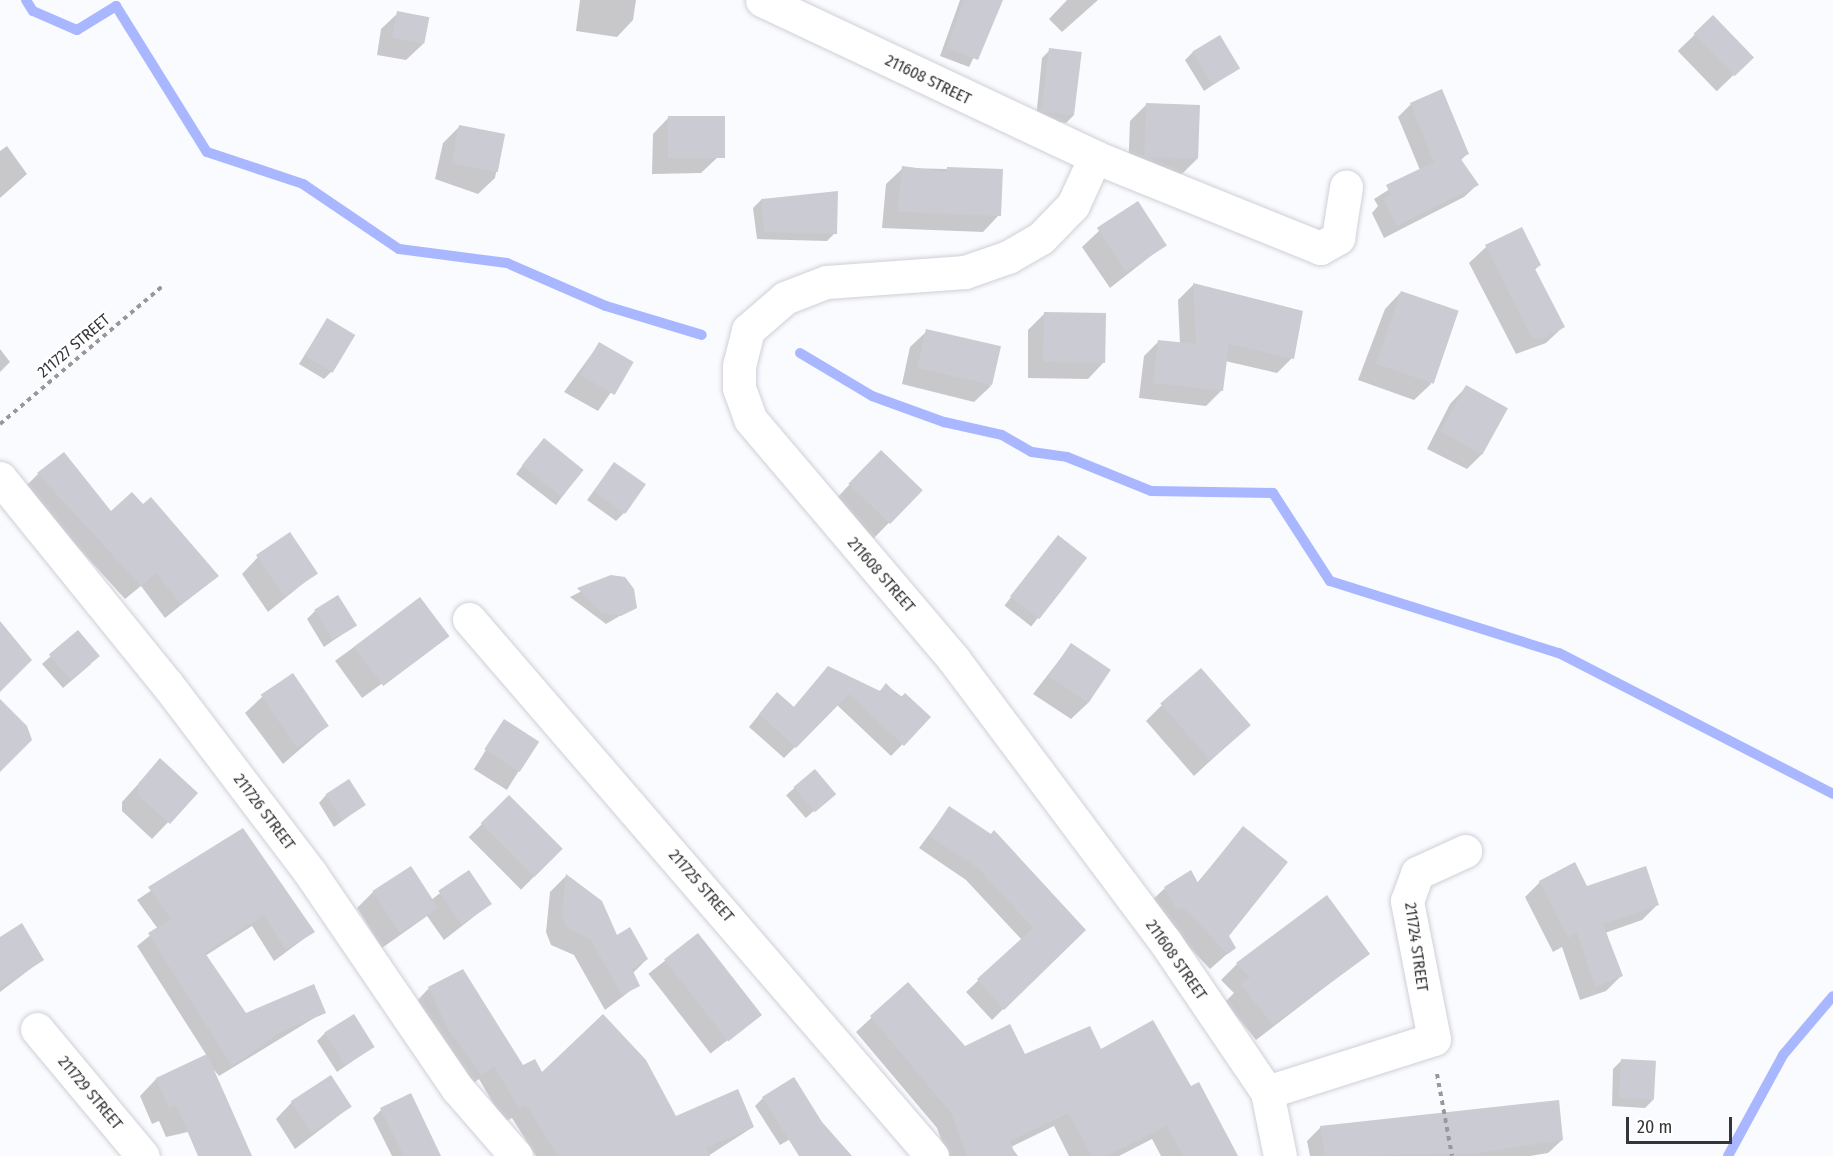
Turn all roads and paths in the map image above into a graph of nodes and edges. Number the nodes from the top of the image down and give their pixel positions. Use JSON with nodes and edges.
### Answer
{"nodes":[{"id":1,"x":762,"y":0,"type":"edge"},
{"id":2,"x":1095,"y":157,"type":"junction"},
{"id":3,"x":1346,"y":187,"type":"dead end"},
{"id":4,"x":163,"y":286,"type":"dead end"},
{"id":5,"x":0,"y":424,"type":"edge"},
{"id":6,"x":0,"y":478,"type":"edge"},
{"id":7,"x":469,"y":619,"type":"dead end"},
{"id":8,"x":1465,"y":851,"type":"dead end"},
{"id":9,"x":36,"y":1029,"type":"dead end"},
{"id":10,"x":1434,"y":1039,"type":"junction"},
{"id":11,"x":1267,"y":1092,"type":"junction"},
{"id":12,"x":143,"y":1156,"type":"edge"},
{"id":13,"x":516,"y":1156,"type":"edge"},
{"id":14,"x":932,"y":1156,"type":"edge"},
{"id":15,"x":1280,"y":1156,"type":"edge"},
{"id":16,"x":1452,"y":1156,"type":"edge"}],
"edges":[{"from":1,"to":2,"type":"street","name":"211608 STREET"},
{"from":2,"to":3,"type":"street","name":"211608 STREET"},
{"from":2,"to":11,"type":"street","name":"211608 STREET"},
{"from":4,"to":5,"type":"path","name":"211727 STREET"},
{"from":6,"to":13,"type":"street","name":"211726 STREET"},
{"from":7,"to":14,"type":"street","name":"211725 STREET"},
{"from":8,"to":10,"type":"street","name":"211724 STREET"},
{"from":9,"to":12,"type":"street","name":"211729 STREET"},
{"from":10,"to":11,"type":"street"},
{"from":10,"to":16,"type":"path"},
{"from":11,"to":15,"type":"street","name":"211608 STREET"}]}
